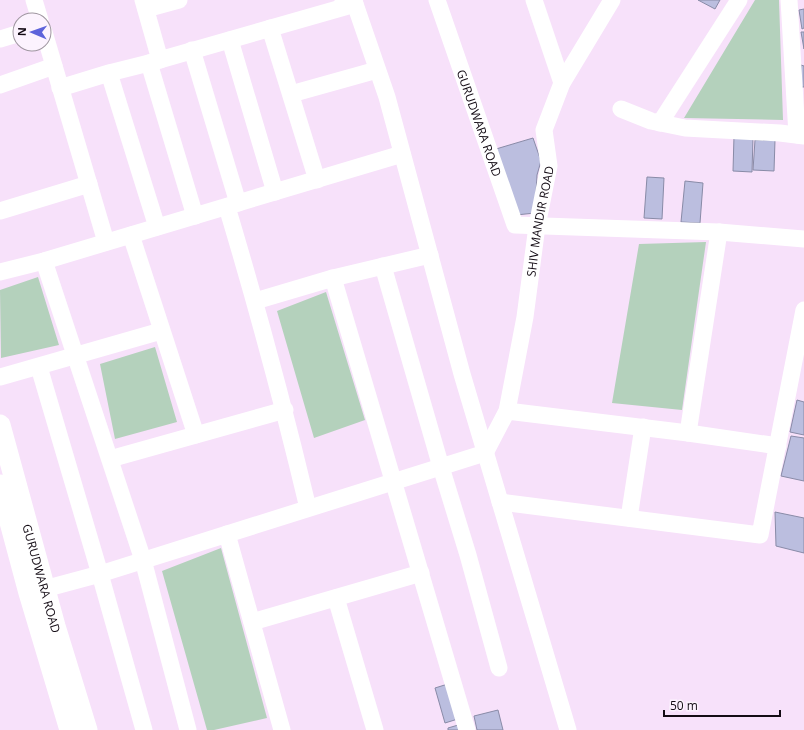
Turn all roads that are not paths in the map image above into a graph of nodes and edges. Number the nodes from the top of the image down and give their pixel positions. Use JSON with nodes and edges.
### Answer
{"nodes":[{"id":1,"x":34,"y":0,"type":"edge"},
{"id":2,"x":179,"y":0,"type":"edge"},
{"id":3,"x":437,"y":0,"type":"edge"},
{"id":4,"x":534,"y":0,"type":"edge"},
{"id":5,"x":612,"y":0,"type":"edge"},
{"id":6,"x":739,"y":0,"type":"edge"},
{"id":7,"x":789,"y":0,"type":"edge"},
{"id":8,"x":349,"y":2,"type":"edge"},
{"id":9,"x":144,"y":5,"type":"edge"},
{"id":10,"x":38,"y":12,"type":"edge"},
{"id":11,"x":270,"y":28,"type":"junction"},
{"id":12,"x":12,"y":35,"type":"edge"},
{"id":13,"x":0,"y":39,"type":"edge"},
{"id":14,"x":230,"y":40,"type":"junction"},
{"id":15,"x":192,"y":50,"type":"junction"},
{"id":16,"x":50,"y":52,"type":"edge"},
{"id":17,"x":154,"y":61,"type":"junction"},
{"id":18,"x":54,"y":66,"type":"junction"},
{"id":19,"x":377,"y":70,"type":"junction"},
{"id":20,"x":109,"y":73,"type":"junction"},
{"id":21,"x":562,"y":84,"type":"junction"},
{"id":22,"x":0,"y":85,"type":"edge"},
{"id":23,"x":60,"y":88,"type":"junction"},
{"id":24,"x":291,"y":94,"type":"junction"},
{"id":25,"x":621,"y":109,"type":"dead end"},
{"id":26,"x":660,"y":123,"type":"junction"},
{"id":27,"x":800,"y":135,"type":"edge"},
{"id":28,"x":402,"y":154,"type":"junction"},
{"id":29,"x":317,"y":180,"type":"junction"},
{"id":30,"x":89,"y":184,"type":"junction"},
{"id":31,"x":275,"y":192,"type":"junction"},
{"id":32,"x":233,"y":205,"type":"junction"},
{"id":33,"x":0,"y":211,"type":"edge"},
{"id":34,"x":195,"y":216,"type":"junction"},
{"id":35,"x":537,"y":226,"type":"junction"},
{"id":36,"x":157,"y":227,"type":"junction"},
{"id":37,"x":719,"y":232,"type":"junction"},
{"id":38,"x":131,"y":235,"type":"junction"},
{"id":39,"x":804,"y":239,"type":"edge"},
{"id":40,"x":106,"y":242,"type":"junction"},
{"id":41,"x":430,"y":255,"type":"junction"},
{"id":42,"x":44,"y":261,"type":"junction"},
{"id":43,"x":383,"y":266,"type":"junction"},
{"id":44,"x":0,"y":272,"type":"edge"},
{"id":45,"x":333,"y":278,"type":"junction"},
{"id":46,"x":255,"y":301,"type":"junction"},
{"id":47,"x":804,"y":310,"type":"edge"},
{"id":48,"x":161,"y":331,"type":"junction"},
{"id":49,"x":76,"y":356,"type":"junction"},
{"id":50,"x":39,"y":367,"type":"junction"},
{"id":51,"x":0,"y":377,"type":"edge"},
{"id":52,"x":285,"y":410,"type":"junction"},
{"id":53,"x":507,"y":411,"type":"junction"},
{"id":54,"x":0,"y":425,"type":"edge"},
{"id":55,"x":643,"y":427,"type":"junction"},
{"id":56,"x":688,"y":433,"type":"junction"},
{"id":57,"x":196,"y":435,"type":"junction"},
{"id":58,"x":778,"y":446,"type":"junction"},
{"id":59,"x":485,"y":453,"type":"junction"},
{"id":60,"x":110,"y":459,"type":"junction"},
{"id":61,"x":441,"y":467,"type":"junction"},
{"id":62,"x":393,"y":482,"type":"junction"},
{"id":63,"x":0,"y":485,"type":"edge"},
{"id":64,"x":500,"y":502,"type":"junction"},
{"id":65,"x":308,"y":508,"type":"junction"},
{"id":66,"x":629,"y":518,"type":"junction"},
{"id":67,"x":228,"y":534,"type":"junction"},
{"id":68,"x":143,"y":560,"type":"junction"},
{"id":69,"x":421,"y":573,"type":"junction"},
{"id":70,"x":100,"y":574,"type":"junction"},
{"id":71,"x":37,"y":591,"type":"junction"},
{"id":72,"x":336,"y":598,"type":"junction"},
{"id":73,"x":252,"y":622,"type":"junction"},
{"id":74,"x":499,"y":668,"type":"dead end"},
{"id":75,"x":280,"y":729,"type":"edge"},
{"id":76,"x":70,"y":730,"type":"edge"},
{"id":77,"x":87,"y":730,"type":"edge"},
{"id":78,"x":144,"y":730,"type":"edge"},
{"id":79,"x":188,"y":730,"type":"edge"},
{"id":80,"x":375,"y":730,"type":"edge"},
{"id":81,"x":467,"y":730,"type":"edge"},
{"id":82,"x":568,"y":730,"type":"edge"}],
"edges":[{"from":1,"to":10,"type":"street"},
{"from":2,"to":9,"type":"street"},
{"from":3,"to":35,"type":"street","name":"GURUDWARA ROAD"},
{"from":4,"to":21,"type":"street"},
{"from":5,"to":21,"type":"street","name":"SHIV MANDIR ROAD"},
{"from":6,"to":26,"type":"street"},
{"from":7,"to":27,"type":"street"},
{"from":8,"to":11,"type":"street"},
{"from":8,"to":19,"type":"street"},
{"from":9,"to":17,"type":"street"},
{"from":11,"to":14,"type":"street"},
{"from":11,"to":24,"type":"street"},
{"from":12,"to":13,"type":"street"},
{"from":14,"to":15,"type":"street"},
{"from":14,"to":31,"type":"street"},
{"from":15,"to":17,"type":"street"},
{"from":15,"to":32,"type":"street"},
{"from":16,"to":18,"type":"street"},
{"from":17,"to":20,"type":"street"},
{"from":17,"to":34,"type":"street"},
{"from":18,"to":22,"type":"street"},
{"from":18,"to":23,"type":"street"},
{"from":19,"to":24,"type":"street"},
{"from":19,"to":28,"type":"street"},
{"from":20,"to":23,"type":"street"},
{"from":20,"to":36,"type":"street"},
{"from":21,"to":35,"type":"street","name":"SHIV MANDIR ROAD"},
{"from":23,"to":30,"type":"street"},
{"from":24,"to":29,"type":"street"},
{"from":25,"to":26,"type":"street"},
{"from":26,"to":27,"type":"street"},
{"from":28,"to":29,"type":"street"},
{"from":28,"to":41,"type":"street"},
{"from":29,"to":31,"type":"street"},
{"from":30,"to":33,"type":"street"},
{"from":30,"to":40,"type":"street"},
{"from":31,"to":32,"type":"street"},
{"from":32,"to":34,"type":"street"},
{"from":32,"to":46,"type":"street"},
{"from":34,"to":36,"type":"street"},
{"from":35,"to":37,"type":"street"},
{"from":35,"to":53,"type":"street","name":"SHIV MANDIR ROAD"},
{"from":36,"to":38,"type":"street"},
{"from":37,"to":39,"type":"street"},
{"from":37,"to":56,"type":"street"},
{"from":38,"to":40,"type":"street"},
{"from":38,"to":48,"type":"street"},
{"from":40,"to":42,"type":"street"},
{"from":41,"to":43,"type":"street"},
{"from":41,"to":59,"type":"street"},
{"from":42,"to":44,"type":"street"},
{"from":42,"to":49,"type":"street"},
{"from":43,"to":45,"type":"street"},
{"from":43,"to":61,"type":"street"},
{"from":45,"to":46,"type":"street"},
{"from":45,"to":62,"type":"street"},
{"from":46,"to":52,"type":"street"},
{"from":47,"to":58,"type":"street"},
{"from":48,"to":49,"type":"street"},
{"from":48,"to":57,"type":"street"},
{"from":49,"to":50,"type":"street"},
{"from":49,"to":60,"type":"street"},
{"from":50,"to":51,"type":"street"},
{"from":50,"to":70,"type":"street"},
{"from":52,"to":57,"type":"street"},
{"from":52,"to":65,"type":"street"},
{"from":53,"to":55,"type":"street"},
{"from":53,"to":59,"type":"street","name":"SHIV MANDIR ROAD"},
{"from":54,"to":71,"type":"street","name":"GURUDWARA ROAD"},
{"from":55,"to":56,"type":"street"},
{"from":55,"to":66,"type":"street"},
{"from":56,"to":58,"type":"street"},
{"from":57,"to":60,"type":"street"},
{"from":58,"to":66,"type":"street"},
{"from":59,"to":61,"type":"street"},
{"from":59,"to":64,"type":"street"},
{"from":60,"to":68,"type":"street"},
{"from":61,"to":62,"type":"street"},
{"from":61,"to":74,"type":"street"},
{"from":62,"to":65,"type":"street"},
{"from":62,"to":69,"type":"street"},
{"from":63,"to":71,"type":"street","name":"GURUDWARA ROAD"},
{"from":64,"to":66,"type":"street"},
{"from":64,"to":82,"type":"street"},
{"from":65,"to":67,"type":"street"},
{"from":67,"to":68,"type":"street"},
{"from":67,"to":73,"type":"street"},
{"from":68,"to":70,"type":"street"},
{"from":68,"to":79,"type":"street"},
{"from":69,"to":72,"type":"street"},
{"from":69,"to":81,"type":"street"},
{"from":70,"to":71,"type":"street"},
{"from":70,"to":78,"type":"street"},
{"from":71,"to":76,"type":"street","name":"GURUDWARA ROAD"},
{"from":71,"to":77,"type":"street","name":"GURUDWARA ROAD"},
{"from":72,"to":73,"type":"street"},
{"from":72,"to":80,"type":"street"},
{"from":73,"to":75,"type":"street"}]}
